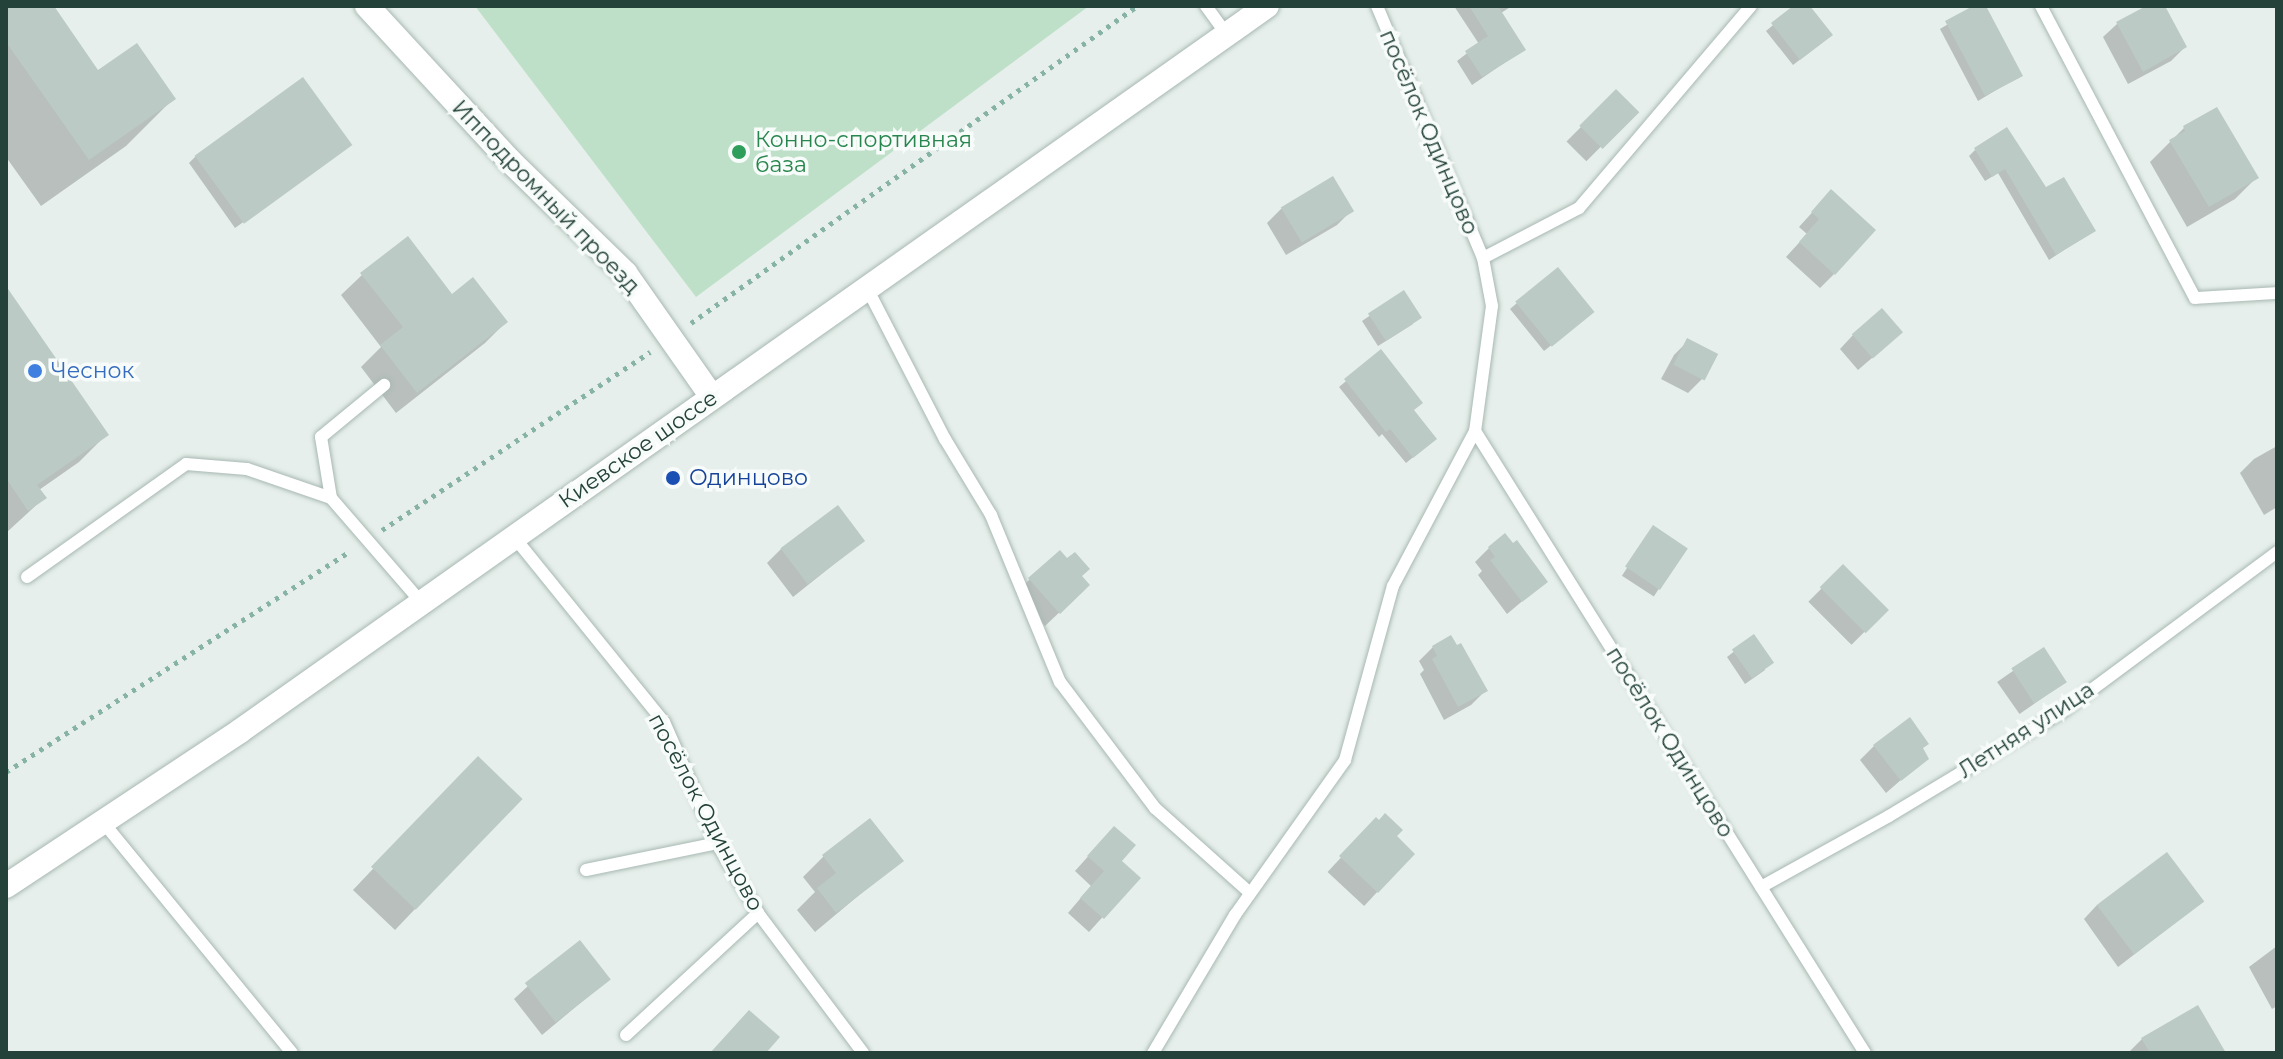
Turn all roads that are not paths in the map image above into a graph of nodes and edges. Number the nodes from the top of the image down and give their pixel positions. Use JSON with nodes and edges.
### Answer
{"nodes":[{"id":1,"x":367,"y":6,"type":"edge"},
{"id":2,"x":1206,"y":6,"type":"edge"},
{"id":3,"x":1267,"y":6,"type":"edge"},
{"id":4,"x":1377,"y":6,"type":"edge"},
{"id":5,"x":1751,"y":6,"type":"edge"},
{"id":6,"x":2041,"y":6,"type":"edge"},
{"id":7,"x":1227,"y":35,"type":"junction"},
{"id":8,"x":1483,"y":258,"type":"junction"},
{"id":9,"x":867,"y":288,"type":"junction"},
{"id":10,"x":2277,"y":293,"type":"edge"},
{"id":11,"x":384,"y":385,"type":"dead end"},
{"id":12,"x":712,"y":397,"type":"junction"},
{"id":13,"x":1475,"y":431,"type":"junction"},
{"id":14,"x":331,"y":498,"type":"junction"},
{"id":15,"x":514,"y":537,"type":"junction"},
{"id":16,"x":2277,"y":552,"type":"edge"},
{"id":17,"x":27,"y":577,"type":"dead end"},
{"id":18,"x":422,"y":603,"type":"junction"},
{"id":19,"x":103,"y":822,"type":"junction"},
{"id":20,"x":717,"y":843,"type":"junction"},
{"id":21,"x":586,"y":870,"type":"dead end"},
{"id":22,"x":6,"y":886,"type":"edge"},
{"id":23,"x":1761,"y":887,"type":"junction"},
{"id":24,"x":1250,"y":893,"type":"junction"},
{"id":25,"x":758,"y":913,"type":"junction"},
{"id":26,"x":626,"y":1035,"type":"dead end"},
{"id":27,"x":1859,"y":1050,"type":"edge"},
{"id":28,"x":292,"y":1053,"type":"edge"},
{"id":29,"x":863,"y":1053,"type":"edge"},
{"id":30,"x":1153,"y":1053,"type":"edge"}],
"edges":[{"from":1,"to":12,"type":"main road","name":"Ипподромный проезд"},
{"from":2,"to":7,"type":"lane"},
{"from":3,"to":7,"type":"main road","name":"Киевское шоссе"},
{"from":4,"to":8,"type":"lane","name":"посёлок Одинцово"},
{"from":5,"to":8,"type":"lane","name":"посёлок Одинцово"},
{"from":6,"to":10,"type":"lane"},
{"from":7,"to":9,"type":"main road","name":"Киевское шоссе"},
{"from":8,"to":13,"type":"lane","name":"посёлок Одинцово"},
{"from":9,"to":12,"type":"main road","name":"Киевское шоссе"},
{"from":9,"to":24,"type":"lane"},
{"from":11,"to":14,"type":"lane"},
{"from":12,"to":15,"type":"main road","name":"Киевское шоссе"},
{"from":13,"to":23,"type":"lane","name":"посёлок Одинцово"},
{"from":13,"to":24,"type":"lane","name":"посёлок Одинцово"},
{"from":14,"to":17,"type":"lane"},
{"from":14,"to":18,"type":"lane"},
{"from":15,"to":18,"type":"main road","name":"Киевское шоссе"},
{"from":15,"to":20,"type":"lane","name":"посёлок Одинцово"},
{"from":16,"to":23,"type":"lane","name":"Летняя улица"},
{"from":18,"to":19,"type":"main road","name":"Киевское шоссе"},
{"from":19,"to":22,"type":"main road","name":"Киевское шоссе"},
{"from":19,"to":28,"type":"lane"},
{"from":20,"to":21,"type":"lane"},
{"from":20,"to":25,"type":"lane","name":"посёлок Одинцово"},
{"from":23,"to":27,"type":"lane","name":"посёлок Одинцово"},
{"from":24,"to":30,"type":"lane","name":"посёлок Одинцово"},
{"from":25,"to":26,"type":"lane"},
{"from":25,"to":29,"type":"lane","name":"посёлок Одинцово"}]}
